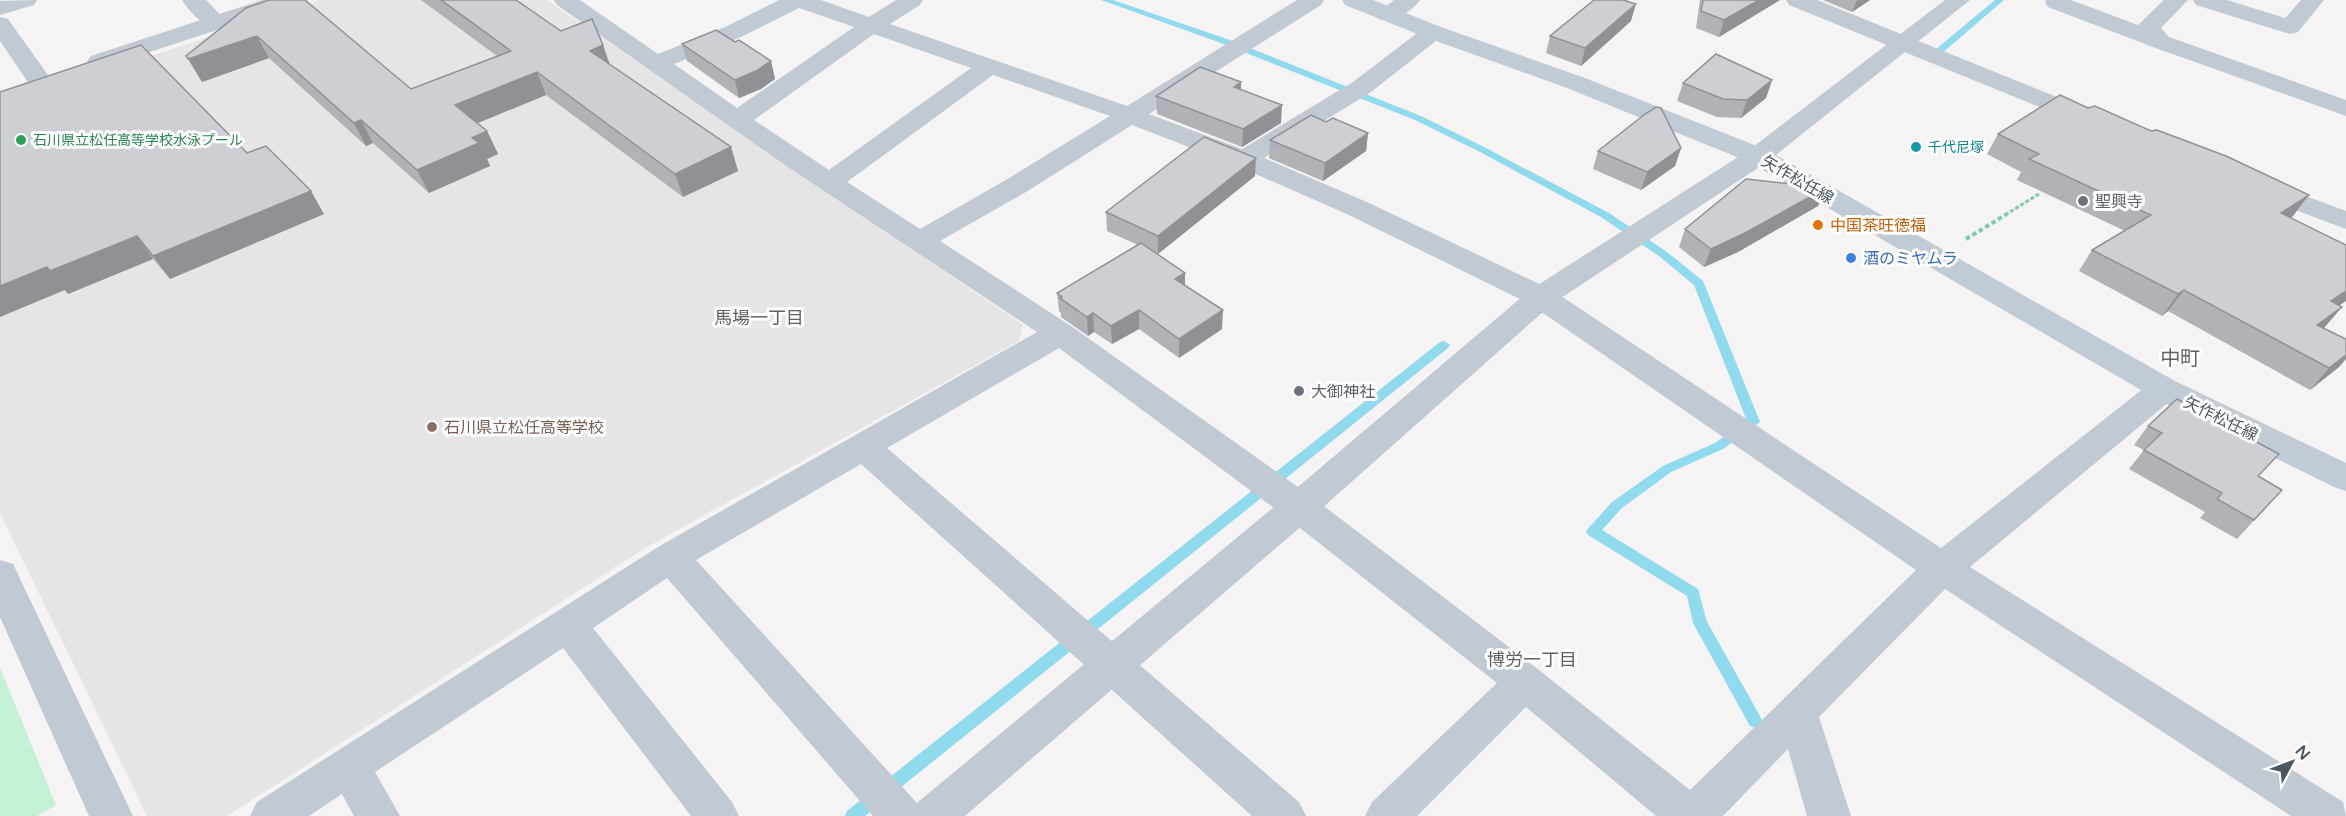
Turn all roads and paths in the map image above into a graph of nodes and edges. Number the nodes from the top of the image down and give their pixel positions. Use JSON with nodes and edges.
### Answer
{"nodes":[{"id":1,"x":26,"y":0,"type":"edge"},
{"id":2,"x":193,"y":0,"type":"edge"},
{"id":3,"x":285,"y":0,"type":"edge"},
{"id":4,"x":565,"y":0,"type":"edge"},
{"id":5,"x":798,"y":0,"type":"edge"},
{"id":6,"x":912,"y":0,"type":"edge"},
{"id":7,"x":1313,"y":0,"type":"edge"},
{"id":8,"x":1353,"y":0,"type":"edge"},
{"id":9,"x":1797,"y":0,"type":"edge"},
{"id":10,"x":1959,"y":0,"type":"edge"},
{"id":11,"x":2059,"y":0,"type":"edge"},
{"id":12,"x":2177,"y":0,"type":"edge"},
{"id":13,"x":2204,"y":0,"type":"edge"},
{"id":14,"x":2313,"y":0,"type":"edge"},
{"id":15,"x":1398,"y":7,"type":"edge"},
{"id":16,"x":0,"y":8,"type":"edge"},
{"id":17,"x":216,"y":22,"type":"junction"},
{"id":18,"x":0,"y":24,"type":"edge"},
{"id":19,"x":872,"y":25,"type":"junction"},
{"id":20,"x":1433,"y":32,"type":"junction"},
{"id":21,"x":2161,"y":42,"type":"junction"},
{"id":22,"x":1905,"y":44,"type":"junction"},
{"id":23,"x":656,"y":63,"type":"junction"},
{"id":24,"x":990,"y":66,"type":"junction"},
{"id":25,"x":2346,"y":108,"type":"edge"},
{"id":26,"x":1130,"y":115,"type":"junction"},
{"id":27,"x":737,"y":120,"type":"junction"},
{"id":28,"x":2114,"y":128,"type":"edge"},
{"id":29,"x":1758,"y":156,"type":"junction"},
{"id":30,"x":1244,"y":159,"type":"junction"},
{"id":31,"x":2236,"y":177,"type":"edge"},
{"id":32,"x":829,"y":182,"type":"junction"},
{"id":33,"x":2039,"y":194,"type":"dead end"},
{"id":34,"x":2346,"y":221,"type":"edge"},
{"id":35,"x":920,"y":242,"type":"junction"},
{"id":36,"x":1936,"y":258,"type":"junction"},
{"id":37,"x":1541,"y":297,"type":"junction"},
{"id":38,"x":1060,"y":333,"type":"junction"},
{"id":39,"x":2164,"y":390,"type":"junction"},
{"id":40,"x":862,"y":445,"type":"junction"},
{"id":41,"x":2346,"y":478,"type":"edge"},
{"id":42,"x":1278,"y":492,"type":"junction"},
{"id":43,"x":671,"y":556,"type":"junction"},
{"id":44,"x":1942,"y":568,"type":"junction"},
{"id":45,"x":0,"y":575,"type":"edge"},
{"id":46,"x":567,"y":624,"type":"junction"},
{"id":47,"x":1088,"y":646,"type":"junction"},
{"id":48,"x":1525,"y":682,"type":"junction"},
{"id":49,"x":1797,"y":711,"type":"junction"},
{"id":50,"x":348,"y":765,"type":"junction"},
{"id":51,"x":885,"y":798,"type":"edge"},
{"id":52,"x":111,"y":816,"type":"edge"},
{"id":53,"x":272,"y":816,"type":"edge"},
{"id":54,"x":378,"y":816,"type":"edge"},
{"id":55,"x":717,"y":816,"type":"edge"},
{"id":56,"x":933,"y":816,"type":"edge"},
{"id":57,"x":1284,"y":816,"type":"edge"},
{"id":58,"x":1387,"y":816,"type":"edge"},
{"id":59,"x":1691,"y":816,"type":"edge"},
{"id":60,"x":1829,"y":816,"type":"edge"},
{"id":61,"x":2328,"y":816,"type":"edge"}],
"edges":[{"from":1,"to":16,"type":"street"},
{"from":2,"to":17,"type":"street"},
{"from":3,"to":17,"type":"street"},
{"from":4,"to":23,"type":"street"},
{"from":5,"to":19,"type":"street"},
{"from":5,"to":23,"type":"street"},
{"from":6,"to":19,"type":"street"},
{"from":7,"to":26,"type":"street"},
{"from":8,"to":15,"type":"main road","name":"矢作松任線"},
{"from":9,"to":22,"type":"street"},
{"from":10,"to":22,"type":"street"},
{"from":11,"to":21,"type":"street"},
{"from":12,"to":21,"type":"street"},
{"from":13,"to":14,"type":"street"},
{"from":15,"to":20,"type":"main road","name":"矢作松任線"},
{"from":17,"to":18,"type":"street"},
{"from":19,"to":24,"type":"street"},
{"from":19,"to":27,"type":"street"},
{"from":20,"to":29,"type":"main road","name":"矢作松任線"},
{"from":20,"to":30,"type":"street"},
{"from":21,"to":25,"type":"street"},
{"from":22,"to":28,"type":"street"},
{"from":22,"to":29,"type":"street"},
{"from":23,"to":27,"type":"street"},
{"from":24,"to":26,"type":"street"},
{"from":24,"to":32,"type":"street"},
{"from":26,"to":30,"type":"street"},
{"from":26,"to":35,"type":"street"},
{"from":27,"to":32,"type":"street"},
{"from":29,"to":36,"type":"main road","name":"矢作松任線"},
{"from":29,"to":37,"type":"street"},
{"from":30,"to":37,"type":"street"},
{"from":31,"to":34,"type":"street"},
{"from":32,"to":35,"type":"street"},
{"from":33,"to":36,"type":"path"},
{"from":35,"to":38,"type":"street"},
{"from":36,"to":39,"type":"main road","name":"矢作松任線"},
{"from":37,"to":42,"type":"street"},
{"from":37,"to":44,"type":"street"},
{"from":38,"to":40,"type":"street"},
{"from":38,"to":42,"type":"street"},
{"from":39,"to":41,"type":"main road","name":"矢作松任線"},
{"from":39,"to":44,"type":"street"},
{"from":40,"to":43,"type":"street"},
{"from":40,"to":47,"type":"street"},
{"from":42,"to":47,"type":"street"},
{"from":42,"to":48,"type":"street"},
{"from":43,"to":46,"type":"street"},
{"from":43,"to":51,"type":"street"},
{"from":44,"to":49,"type":"street"},
{"from":44,"to":61,"type":"street"},
{"from":45,"to":52,"type":"street"},
{"from":46,"to":50,"type":"street"},
{"from":46,"to":55,"type":"street"},
{"from":47,"to":56,"type":"street"},
{"from":47,"to":57,"type":"street"},
{"from":48,"to":58,"type":"street"},
{"from":48,"to":59,"type":"street"},
{"from":49,"to":59,"type":"street"},
{"from":49,"to":60,"type":"street"},
{"from":50,"to":53,"type":"street"},
{"from":50,"to":54,"type":"street"}]}
